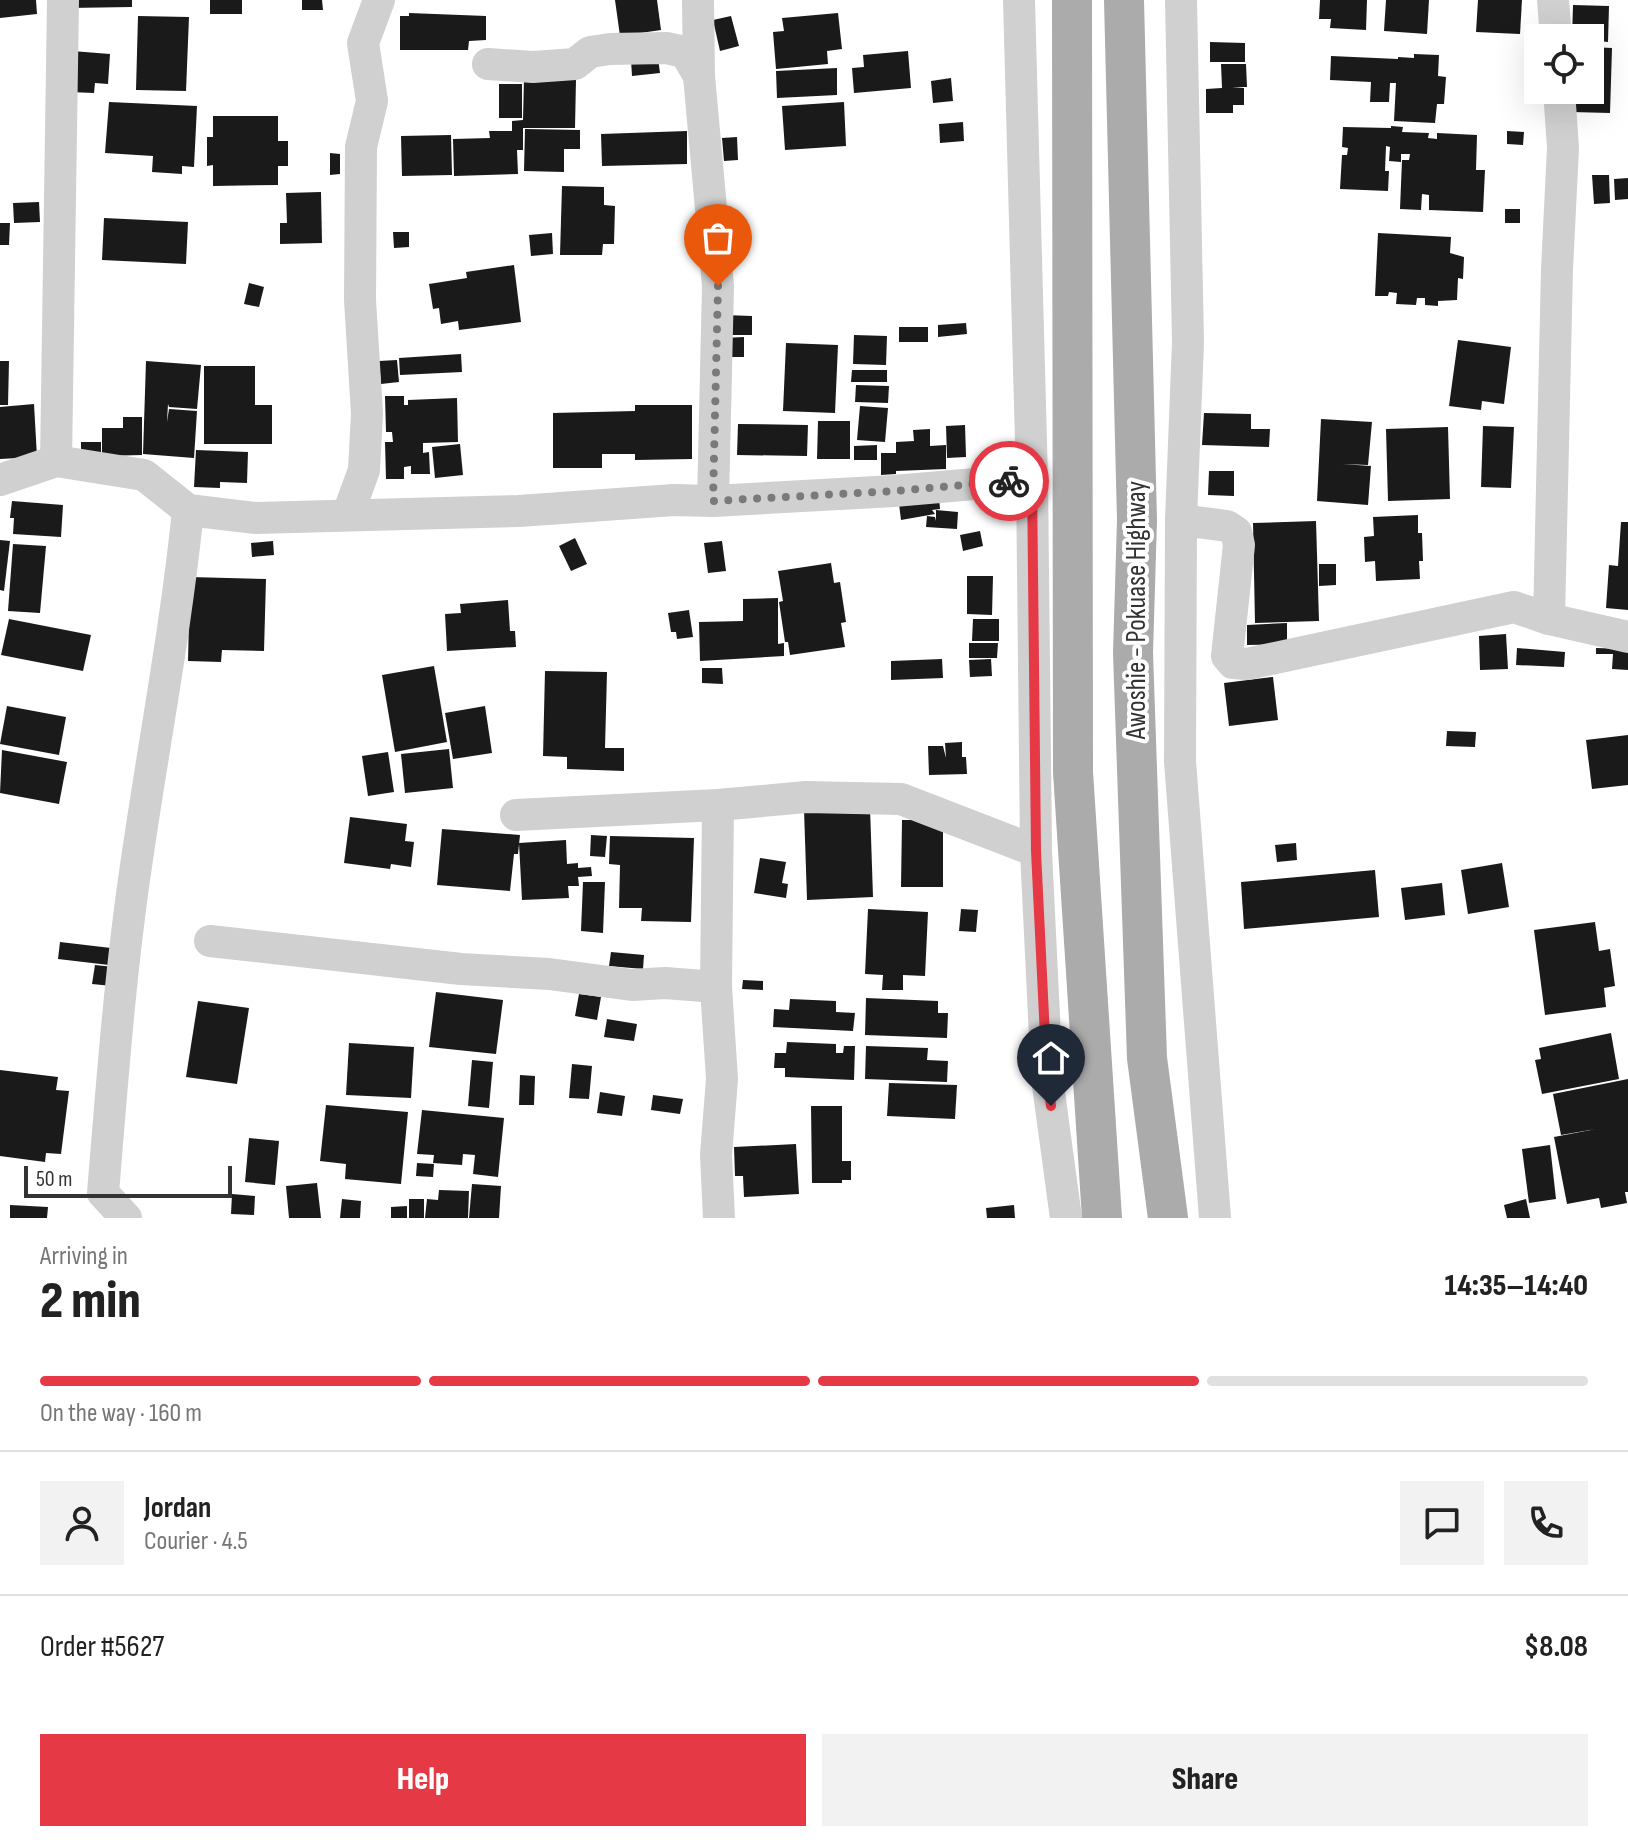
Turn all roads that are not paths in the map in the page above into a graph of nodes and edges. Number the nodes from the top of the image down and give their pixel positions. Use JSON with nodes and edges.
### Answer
{"nodes":[{"id":1,"x":63,"y":0,"type":"edge"},
{"id":2,"x":379,"y":0,"type":"edge"},
{"id":3,"x":698,"y":0,"type":"edge"},
{"id":4,"x":1019,"y":0,"type":"edge"},
{"id":5,"x":1072,"y":0,"type":"edge"},
{"id":6,"x":1124,"y":0,"type":"edge"},
{"id":7,"x":1181,"y":0,"type":"edge"},
{"id":8,"x":1553,"y":0,"type":"edge"},
{"id":9,"x":1555,"y":24,"type":"edge"},
{"id":10,"x":488,"y":64,"type":"dead end"},
{"id":11,"x":699,"y":76,"type":"junction"},
{"id":12,"x":1560,"y":104,"type":"edge"},
{"id":13,"x":56,"y":461,"type":"junction"},
{"id":14,"x":1032,"y":479,"type":"junction"},
{"id":15,"x":0,"y":480,"type":"edge"},
{"id":16,"x":713,"y":501,"type":"junction"},
{"id":17,"x":188,"y":510,"type":"junction"},
{"id":18,"x":348,"y":514,"type":"junction"},
{"id":19,"x":1181,"y":520,"type":"junction"},
{"id":20,"x":1549,"y":619,"type":"junction"},
{"id":21,"x":1075,"y":632,"type":"junction"},
{"id":22,"x":1628,"y":637,"type":"edge"},
{"id":23,"x":1133,"y":653,"type":"junction"},
{"id":24,"x":718,"y":805,"type":"junction"},
{"id":25,"x":516,"y":815,"type":"dead end"},
{"id":26,"x":1036,"y":851,"type":"junction"},
{"id":27,"x":210,"y":941,"type":"dead end"},
{"id":28,"x":716,"y":987,"type":"junction"},
{"id":29,"x":126,"y":1218,"type":"edge"},
{"id":30,"x":719,"y":1218,"type":"edge"},
{"id":31,"x":1066,"y":1218,"type":"edge"},
{"id":32,"x":1102,"y":1218,"type":"edge"},
{"id":33,"x":1168,"y":1218,"type":"edge"},
{"id":34,"x":1215,"y":1218,"type":"edge"}],
"edges":[{"from":1,"to":13,"type":"street"},
{"from":2,"to":18,"type":"street"},
{"from":3,"to":11,"type":"street"},
{"from":4,"to":14,"type":"street"},
{"from":5,"to":21,"type":"main road"},
{"from":6,"to":23,"type":"main road","name":"Awoshie - Pokuase Highway"},
{"from":7,"to":19,"type":"street"},
{"from":8,"to":9,"type":"street"},
{"from":10,"to":11,"type":"street"},
{"from":11,"to":16,"type":"street"},
{"from":12,"to":20,"type":"street"},
{"from":13,"to":15,"type":"street"},
{"from":13,"to":17,"type":"street"},
{"from":14,"to":16,"type":"street"},
{"from":14,"to":26,"type":"street"},
{"from":16,"to":18,"type":"street"},
{"from":17,"to":18,"type":"street"},
{"from":17,"to":29,"type":"street"},
{"from":19,"to":20,"type":"street"},
{"from":19,"to":34,"type":"street"},
{"from":20,"to":22,"type":"street"},
{"from":21,"to":23,"type":"main road"},
{"from":21,"to":32,"type":"main road"},
{"from":23,"to":33,"type":"main road","name":"Awoshie - Pokuase Highway"},
{"from":24,"to":25,"type":"street"},
{"from":24,"to":26,"type":"street"},
{"from":24,"to":28,"type":"street"},
{"from":26,"to":31,"type":"street"},
{"from":27,"to":28,"type":"street"},
{"from":28,"to":30,"type":"street"}]}
